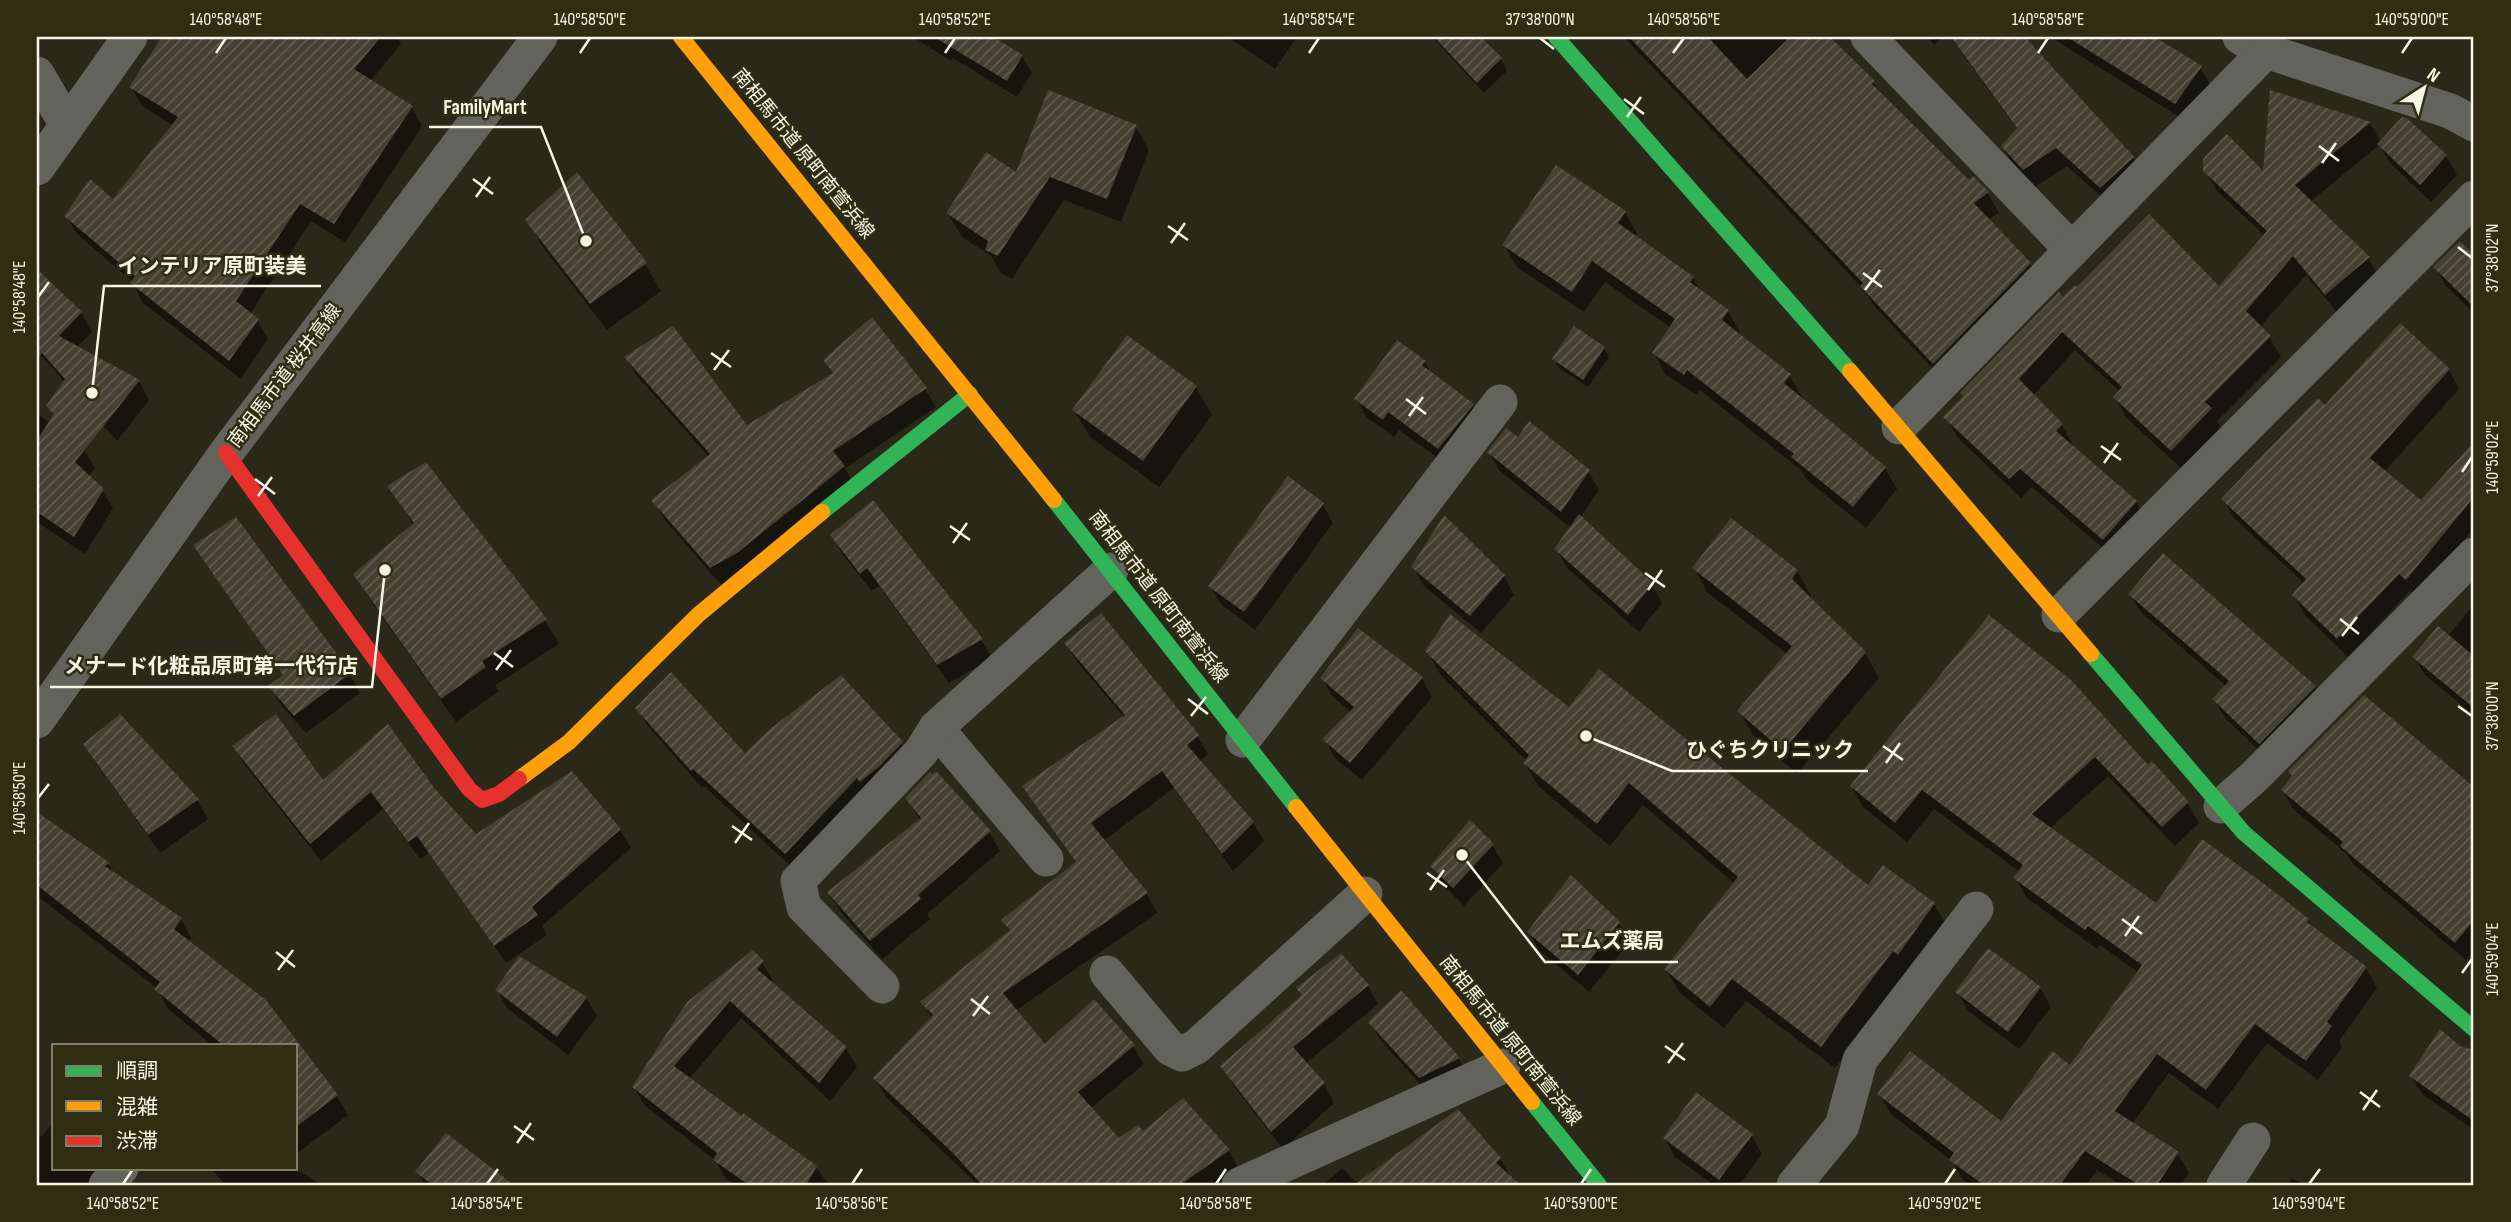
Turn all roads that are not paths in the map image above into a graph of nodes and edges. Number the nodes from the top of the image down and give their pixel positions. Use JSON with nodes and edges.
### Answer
{"nodes":[{"id":1,"x":131,"y":37,"type":"edge"},
{"id":2,"x":540,"y":37,"type":"edge"},
{"id":3,"x":681,"y":37,"type":"edge"},
{"id":4,"x":1556,"y":37,"type":"edge"},
{"id":5,"x":1868,"y":37,"type":"edge"},
{"id":6,"x":2253,"y":44,"type":"edge"},
{"id":7,"x":37,"y":74,"type":"edge"},
{"id":8,"x":2474,"y":124,"type":"edge"},
{"id":9,"x":67,"y":125,"type":"junction"},
{"id":10,"x":37,"y":169,"type":"edge"},
{"id":11,"x":2474,"y":198,"type":"edge"},
{"id":12,"x":2072,"y":250,"type":"junction"},
{"id":13,"x":970,"y":394,"type":"junction"},
{"id":14,"x":1500,"y":402,"type":"dead end"},
{"id":15,"x":1899,"y":427,"type":"junction"},
{"id":16,"x":226,"y":453,"type":"junction"},
{"id":17,"x":2474,"y":555,"type":"edge"},
{"id":18,"x":1111,"y":570,"type":"junction"},
{"id":19,"x":2059,"y":615,"type":"junction"},
{"id":20,"x":37,"y":721,"type":"edge"},
{"id":21,"x":936,"y":729,"type":"junction"},
{"id":22,"x":1243,"y":740,"type":"junction"},
{"id":23,"x":2221,"y":806,"type":"junction"},
{"id":24,"x":1046,"y":859,"type":"dead end"},
{"id":25,"x":1365,"y":894,"type":"junction"},
{"id":26,"x":1976,"y":909,"type":"dead end"},
{"id":27,"x":1107,"y":973,"type":"dead end"},
{"id":28,"x":881,"y":986,"type":"dead end"},
{"id":29,"x":2474,"y":1028,"type":"edge"},
{"id":30,"x":1503,"y":1066,"type":"junction"},
{"id":31,"x":2253,"y":1140,"type":"dead end"},
{"id":32,"x":119,"y":1170,"type":"edge"},
{"id":33,"x":106,"y":1185,"type":"edge"},
{"id":34,"x":1239,"y":1185,"type":"edge"},
{"id":35,"x":1599,"y":1185,"type":"edge"},
{"id":36,"x":1794,"y":1185,"type":"edge"},
{"id":37,"x":2224,"y":1185,"type":"edge"}],
"edges":[{"from":1,"to":9,"type":"street"},
{"from":2,"to":16,"type":"street","name":"南相馬市道 桜井高線"},
{"from":3,"to":13,"type":"street","name":"南相馬市道 原町南萱浜線"},
{"from":4,"to":15,"type":"street"},
{"from":5,"to":12,"type":"street"},
{"from":6,"to":8,"type":"street"},
{"from":6,"to":12,"type":"street"},
{"from":7,"to":9,"type":"street"},
{"from":9,"to":10,"type":"street"},
{"from":11,"to":19,"type":"street"},
{"from":12,"to":15,"type":"street"},
{"from":13,"to":16,"type":"street"},
{"from":13,"to":18,"type":"street","name":"南相馬市道 原町南萱浜線"},
{"from":14,"to":22,"type":"street"},
{"from":15,"to":19,"type":"street"},
{"from":16,"to":20,"type":"street","name":"南相馬市道 桜井高線"},
{"from":17,"to":23,"type":"street"},
{"from":18,"to":21,"type":"street"},
{"from":18,"to":22,"type":"street","name":"南相馬市道 原町南萱浜線"},
{"from":19,"to":23,"type":"street"},
{"from":21,"to":24,"type":"street"},
{"from":21,"to":28,"type":"street"},
{"from":22,"to":25,"type":"street","name":"南相馬市道 原町南萱浜線"},
{"from":23,"to":29,"type":"street"},
{"from":25,"to":27,"type":"street"},
{"from":25,"to":30,"type":"street","name":"南相馬市道 原町南萱浜線"},
{"from":26,"to":36,"type":"street"},
{"from":30,"to":34,"type":"street"},
{"from":30,"to":35,"type":"street","name":"南相馬市道 原町南萱浜線"},
{"from":31,"to":37,"type":"street"},
{"from":32,"to":33,"type":"street"}]}
